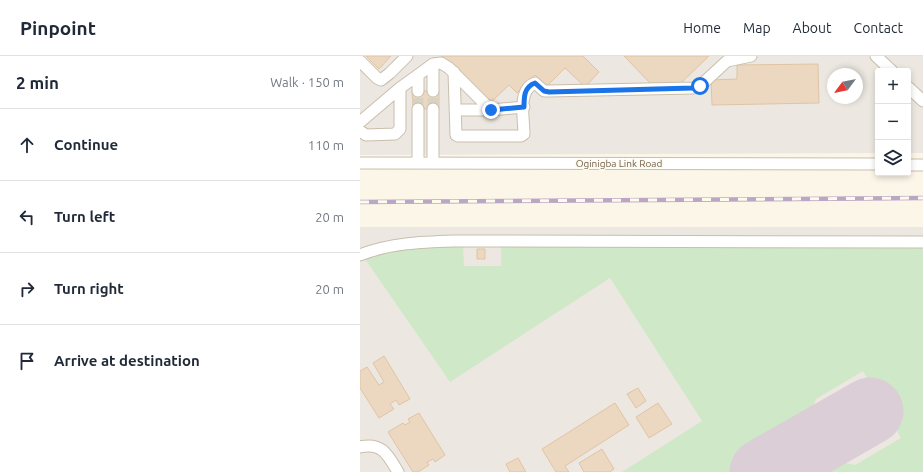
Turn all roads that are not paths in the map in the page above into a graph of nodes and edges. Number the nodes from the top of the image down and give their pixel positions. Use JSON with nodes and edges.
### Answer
{"nodes":[{"id":1,"x":406,"y":56,"type":"edge"},
{"id":2,"x":751,"y":56,"type":"edge"},
{"id":3,"x":876,"y":56,"type":"edge"},
{"id":4,"x":360,"y":61,"type":"edge"},
{"id":5,"x":433,"y":64,"type":"junction"},
{"id":6,"x":889,"y":68,"type":"edge"},
{"id":7,"x":454,"y":72,"type":"junction"},
{"id":8,"x":418,"y":75,"type":"junction"},
{"id":9,"x":400,"y":88,"type":"junction"},
{"id":10,"x":911,"y":90,"type":"edge"},
{"id":11,"x":418,"y":91,"type":"tunnel mouth"},
{"id":12,"x":433,"y":91,"type":"tunnel mouth"},
{"id":13,"x":923,"y":101,"type":"edge"},
{"id":14,"x":524,"y":107,"type":"junction"},
{"id":15,"x":418,"y":109,"type":"tunnel mouth"},
{"id":16,"x":433,"y":109,"type":"tunnel mouth"},
{"id":17,"x":455,"y":110,"type":"junction"},
{"id":18,"x":491,"y":110,"type":"junction"},
{"id":19,"x":360,"y":122,"type":"edge"},
{"id":20,"x":418,"y":124,"type":"junction"},
{"id":21,"x":433,"y":124,"type":"junction"},
{"id":22,"x":360,"y":131,"type":"edge"},
{"id":23,"x":360,"y":163,"type":"edge"},
{"id":24,"x":418,"y":163,"type":"junction"},
{"id":25,"x":433,"y":163,"type":"junction"},
{"id":26,"x":875,"y":164,"type":"edge"},
{"id":27,"x":911,"y":164,"type":"edge"},
{"id":28,"x":923,"y":165,"type":"edge"},
{"id":29,"x":923,"y":242,"type":"edge"},
{"id":30,"x":360,"y":255,"type":"edge"},
{"id":31,"x":360,"y":446,"type":"edge"},
{"id":32,"x":398,"y":472,"type":"edge"}],
"edges":[{"from":1,"to":4,"type":"street"},
{"from":2,"to":14,"type":"street"},
{"from":3,"to":6,"type":"street"},
{"from":5,"to":7,"type":"street"},
{"from":5,"to":8,"type":"street"},
{"from":5,"to":12,"type":"street"},
{"from":7,"to":17,"type":"street"},
{"from":7,"to":18,"type":"street"},
{"from":8,"to":9,"type":"street"},
{"from":8,"to":11,"type":"street"},
{"from":9,"to":19,"type":"street"},
{"from":9,"to":22,"type":"street"},
{"from":10,"to":13,"type":"street"},
{"from":14,"to":17,"type":"street"},
{"from":14,"to":18,"type":"street"},
{"from":15,"to":20,"type":"street"},
{"from":16,"to":21,"type":"street"},
{"from":17,"to":18,"type":"street"},
{"from":20,"to":21,"type":"street"},
{"from":20,"to":24,"type":"street"},
{"from":21,"to":25,"type":"street"},
{"from":23,"to":24,"type":"street","name":"Oginigba Link Road"},
{"from":24,"to":25,"type":"street","name":"Oginigba Link Road"},
{"from":25,"to":26,"type":"street","name":"Oginigba Link Road"},
{"from":27,"to":28,"type":"street"},
{"from":29,"to":30,"type":"street"},
{"from":31,"to":32,"type":"street"}]}
